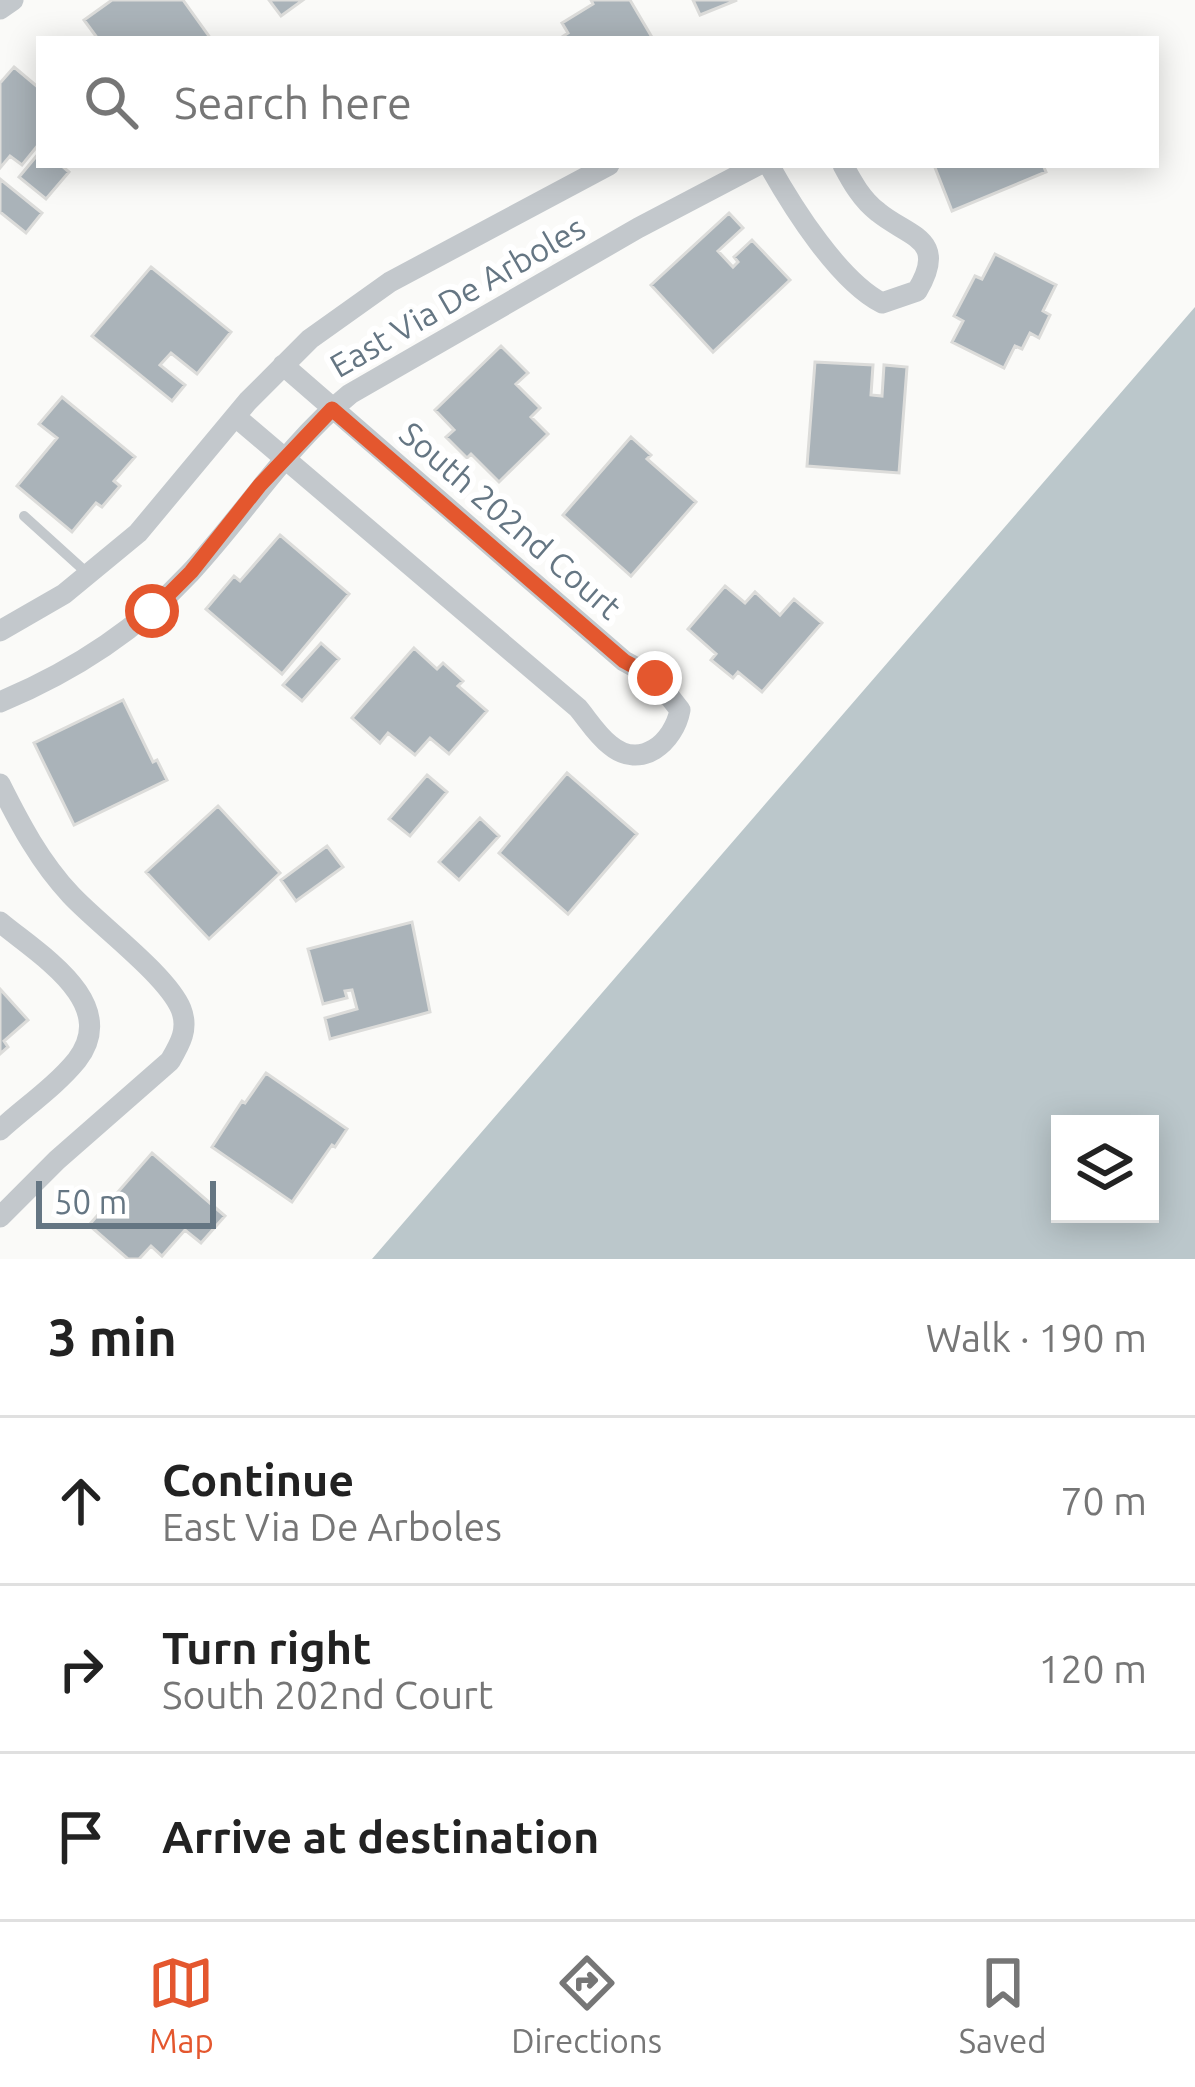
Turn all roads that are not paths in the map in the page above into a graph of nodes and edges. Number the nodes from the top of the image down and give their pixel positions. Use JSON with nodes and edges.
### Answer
{"nodes":[{"id":1,"x":13,"y":0,"type":"edge"},
{"id":2,"x":0,"y":9,"type":"edge"},
{"id":3,"x":603,"y":168,"type":"edge"},
{"id":4,"x":752,"y":168,"type":"edge"},
{"id":5,"x":772,"y":168,"type":"edge"},
{"id":6,"x":845,"y":168,"type":"edge"},
{"id":7,"x":283,"y":365,"type":"junction"},
{"id":8,"x":332,"y":409,"type":"junction"},
{"id":9,"x":236,"y":417,"type":"junction"},
{"id":10,"x":284,"y":458,"type":"junction"},
{"id":11,"x":24,"y":515,"type":"dead end"},
{"id":12,"x":89,"y":575,"type":"junction"},
{"id":13,"x":0,"y":631,"type":"edge"},
{"id":14,"x":0,"y":702,"type":"edge"},
{"id":15,"x":0,"y":784,"type":"edge"},
{"id":16,"x":0,"y":922,"type":"edge"},
{"id":17,"x":0,"y":1130,"type":"edge"},
{"id":18,"x":0,"y":1217,"type":"edge"}],
"edges":[{"from":1,"to":2,"type":"street"},
{"from":3,"to":7,"type":"street","name":"East Via De Arboles"},
{"from":4,"to":8,"type":"street","name":"East Via De Arboles"},
{"from":5,"to":6,"type":"street"},
{"from":7,"to":8,"type":"street","name":"South 202nd Court"},
{"from":7,"to":9,"type":"street","name":"East Via De Arboles"},
{"from":8,"to":10,"type":"street","name":"East Via De Arboles"},
{"from":8,"to":10,"type":"street","name":"South 202nd Court"},
{"from":9,"to":10,"type":"street","name":"South 202nd Court"},
{"from":9,"to":12,"type":"street","name":"East Via De Arboles"},
{"from":10,"to":14,"type":"street","name":"East Via De Arboles"},
{"from":11,"to":12,"type":"lane"},
{"from":12,"to":13,"type":"street","name":"East Via De Arboles"},
{"from":15,"to":18,"type":"street"},
{"from":16,"to":17,"type":"street"}]}
